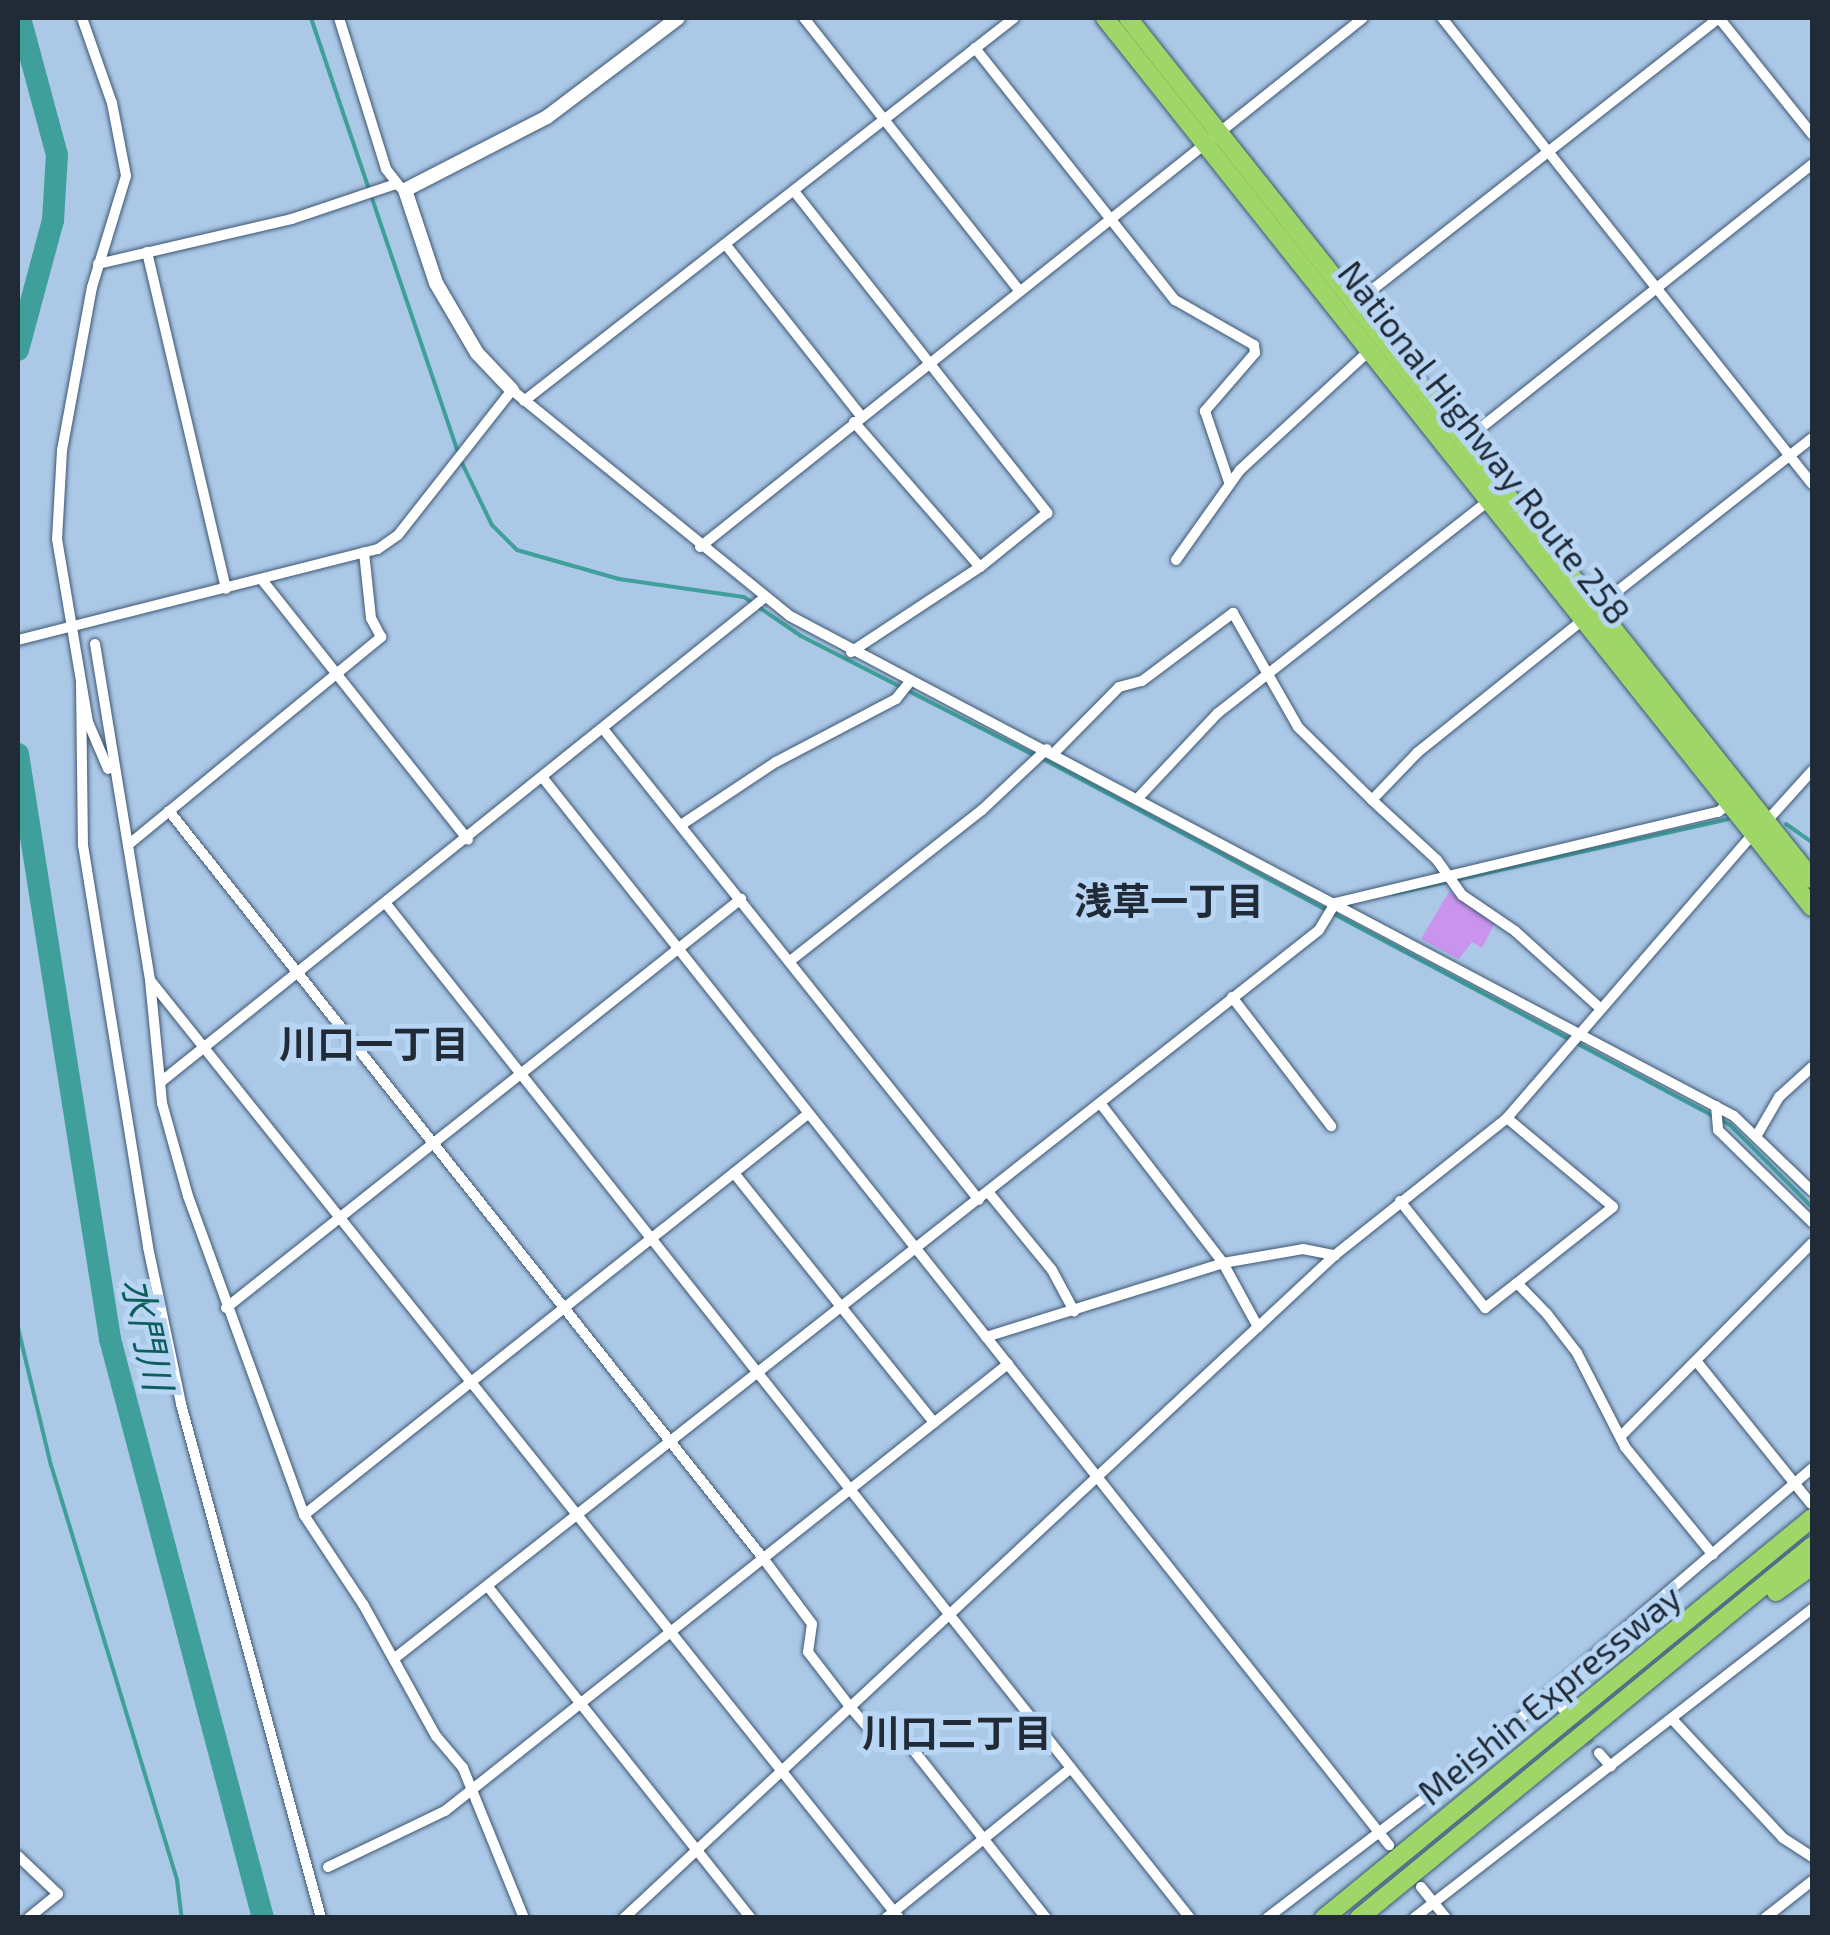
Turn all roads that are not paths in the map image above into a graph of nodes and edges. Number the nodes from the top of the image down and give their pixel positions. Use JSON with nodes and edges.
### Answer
{"nodes":[{"id":1,"x":82,"y":18,"type":"edge"},
{"id":2,"x":678,"y":18,"type":"edge"},
{"id":3,"x":804,"y":18,"type":"edge"},
{"id":4,"x":1014,"y":18,"type":"edge"},
{"id":5,"x":1105,"y":18,"type":"edge"},
{"id":6,"x":1128,"y":18,"type":"edge"},
{"id":7,"x":1362,"y":18,"type":"edge"},
{"id":8,"x":1442,"y":18,"type":"edge"},
{"id":9,"x":342,"y":19,"type":"edge"},
{"id":10,"x":975,"y":48,"type":"junction"},
{"id":11,"x":886,"y":119,"type":"junction"},
{"id":12,"x":1812,"y":134,"type":"edge"},
{"id":13,"x":1212,"y":138,"type":"junction"},
{"id":14,"x":1549,"y":152,"type":"junction"},
{"id":15,"x":1812,"y":164,"type":"edge"},
{"id":16,"x":396,"y":187,"type":"junction"},
{"id":17,"x":794,"y":192,"type":"junction"},
{"id":18,"x":1110,"y":218,"type":"junction"},
{"id":19,"x":726,"y":244,"type":"junction"},
{"id":20,"x":147,"y":252,"type":"junction"},
{"id":21,"x":98,"y":264,"type":"junction"},
{"id":22,"x":1654,"y":287,"type":"junction"},
{"id":23,"x":1020,"y":290,"type":"junction"},
{"id":24,"x":1354,"y":304,"type":"junction"},
{"id":25,"x":1370,"y":350,"type":"junction"},
{"id":26,"x":929,"y":362,"type":"junction"},
{"id":27,"x":512,"y":390,"type":"junction"},
{"id":28,"x":524,"y":401,"type":"junction"},
{"id":29,"x":857,"y":419,"type":"junction"},
{"id":30,"x":1812,"y":438,"type":"edge"},
{"id":31,"x":1463,"y":442,"type":"junction"},
{"id":32,"x":1790,"y":455,"type":"junction"},
{"id":33,"x":1229,"y":482,"type":"junction"},
{"id":34,"x":1812,"y":484,"type":"edge"},
{"id":35,"x":1490,"y":500,"type":"junction"},
{"id":36,"x":700,"y":547,"type":"junction"},
{"id":37,"x":364,"y":552,"type":"junction"},
{"id":38,"x":1176,"y":560,"type":"dead end"},
{"id":39,"x":980,"y":567,"type":"junction"},
{"id":40,"x":263,"y":581,"type":"junction"},
{"id":41,"x":226,"y":589,"type":"junction"},
{"id":42,"x":760,"y":604,"type":"junction"},
{"id":43,"x":1590,"y":614,"type":"junction"},
{"id":44,"x":64,"y":630,"type":"junction"},
{"id":45,"x":18,"y":640,"type":"edge"},
{"id":46,"x":96,"y":644,"type":"dead end"},
{"id":47,"x":852,"y":652,"type":"junction"},
{"id":48,"x":335,"y":676,"type":"junction"},
{"id":49,"x":1268,"y":677,"type":"junction"},
{"id":50,"x":80,"y":684,"type":"junction"},
{"id":51,"x":905,"y":687,"type":"junction"},
{"id":52,"x":604,"y":730,"type":"junction"},
{"id":53,"x":1045,"y":754,"type":"junction"},
{"id":54,"x":1812,"y":770,"type":"edge"},
{"id":55,"x":543,"y":778,"type":"junction"},
{"id":56,"x":114,"y":785,"type":"junction"},
{"id":57,"x":1139,"y":797,"type":"junction"},
{"id":58,"x":1372,"y":800,"type":"junction"},
{"id":59,"x":1730,"y":804,"type":"junction"},
{"id":60,"x":168,"y":811,"type":"junction"},
{"id":61,"x":681,"y":825,"type":"junction"},
{"id":62,"x":1759,"y":828,"type":"junction"},
{"id":63,"x":468,"y":840,"type":"junction"},
{"id":64,"x":128,"y":844,"type":"junction"},
{"id":65,"x":1806,"y":867,"type":"edge"},
{"id":66,"x":1812,"y":879,"type":"edge"},
{"id":67,"x":1450,"y":881,"type":"junction"},
{"id":68,"x":741,"y":899,"type":"junction"},
{"id":69,"x":386,"y":905,"type":"junction"},
{"id":70,"x":1812,"y":907,"type":"edge"},
{"id":71,"x":1330,"y":910,"type":"junction"},
{"id":72,"x":678,"y":948,"type":"junction"},
{"id":73,"x":790,"y":961,"type":"junction"},
{"id":74,"x":300,"y":974,"type":"junction"},
{"id":75,"x":150,"y":980,"type":"junction"},
{"id":76,"x":1232,"y":997,"type":"junction"},
{"id":77,"x":1601,"y":1008,"type":"junction"},
{"id":78,"x":1574,"y":1039,"type":"junction"},
{"id":79,"x":206,"y":1046,"type":"junction"},
{"id":80,"x":1812,"y":1067,"type":"edge"},
{"id":81,"x":519,"y":1074,"type":"junction"},
{"id":82,"x":162,"y":1081,"type":"junction"},
{"id":83,"x":1100,"y":1104,"type":"junction"},
{"id":84,"x":809,"y":1113,"type":"junction"},
{"id":85,"x":1716,"y":1114,"type":"junction"},
{"id":86,"x":1507,"y":1118,"type":"junction"},
{"id":87,"x":1331,"y":1126,"type":"dead end"},
{"id":88,"x":1757,"y":1135,"type":"junction"},
{"id":89,"x":433,"y":1143,"type":"junction"},
{"id":90,"x":734,"y":1173,"type":"junction"},
{"id":91,"x":1812,"y":1191,"type":"edge"},
{"id":92,"x":984,"y":1196,"type":"junction"},
{"id":93,"x":1400,"y":1201,"type":"junction"},
{"id":94,"x":340,"y":1218,"type":"junction"},
{"id":95,"x":1812,"y":1222,"type":"edge"},
{"id":96,"x":650,"y":1238,"type":"junction"},
{"id":97,"x":1812,"y":1243,"type":"edge"},
{"id":98,"x":916,"y":1249,"type":"junction"},
{"id":99,"x":1334,"y":1254,"type":"junction"},
{"id":100,"x":1224,"y":1263,"type":"junction"},
{"id":101,"x":1517,"y":1283,"type":"junction"},
{"id":102,"x":843,"y":1306,"type":"junction"},
{"id":103,"x":226,"y":1308,"type":"junction"},
{"id":104,"x":562,"y":1308,"type":"junction"},
{"id":105,"x":1074,"y":1311,"type":"junction"},
{"id":106,"x":1258,"y":1326,"type":"junction"},
{"id":107,"x":986,"y":1337,"type":"junction"},
{"id":108,"x":1697,"y":1362,"type":"junction"},
{"id":109,"x":1008,"y":1364,"type":"junction"},
{"id":110,"x":759,"y":1375,"type":"junction"},
{"id":111,"x":471,"y":1380,"type":"junction"},
{"id":112,"x":934,"y":1423,"type":"junction"},
{"id":113,"x":1621,"y":1436,"type":"junction"},
{"id":114,"x":670,"y":1444,"type":"junction"},
{"id":115,"x":1812,"y":1468,"type":"edge"},
{"id":116,"x":1096,"y":1478,"type":"junction"},
{"id":117,"x":1794,"y":1485,"type":"junction"},
{"id":118,"x":851,"y":1491,"type":"junction"},
{"id":119,"x":1812,"y":1511,"type":"edge"},
{"id":120,"x":304,"y":1515,"type":"junction"},
{"id":121,"x":578,"y":1516,"type":"junction"},
{"id":122,"x":1812,"y":1546,"type":"edge"},
{"id":123,"x":1713,"y":1554,"type":"junction"},
{"id":124,"x":763,"y":1558,"type":"junction"},
{"id":125,"x":1812,"y":1566,"type":"edge"},
{"id":126,"x":489,"y":1588,"type":"junction"},
{"id":127,"x":1812,"y":1609,"type":"edge"},
{"id":128,"x":950,"y":1616,"type":"junction"},
{"id":129,"x":669,"y":1634,"type":"junction"},
{"id":130,"x":395,"y":1658,"type":"junction"},
{"id":131,"x":1550,"y":1693,"type":"junction"},
{"id":132,"x":582,"y":1702,"type":"junction"},
{"id":133,"x":851,"y":1708,"type":"junction"},
{"id":134,"x":1562,"y":1708,"type":"tunnel mouth"},
{"id":135,"x":1672,"y":1719,"type":"junction"},
{"id":136,"x":1599,"y":1753,"type":"tunnel mouth"},
{"id":137,"x":1611,"y":1767,"type":"junction"},
{"id":138,"x":1070,"y":1768,"type":"junction"},
{"id":139,"x":782,"y":1771,"type":"junction"},
{"id":140,"x":473,"y":1789,"type":"junction"},
{"id":141,"x":1378,"y":1832,"type":"junction"},
{"id":142,"x":983,"y":1838,"type":"junction"},
{"id":143,"x":1389,"y":1845,"type":"dead end"},
{"id":144,"x":697,"y":1850,"type":"junction"},
{"id":145,"x":18,"y":1856,"type":"edge"},
{"id":146,"x":1437,"y":1857,"type":"junction"},
{"id":147,"x":1812,"y":1858,"type":"edge"},
{"id":148,"x":328,"y":1867,"type":"dead end"},
{"id":149,"x":1812,"y":1881,"type":"edge"},
{"id":150,"x":1422,"y":1887,"type":"dead end"},
{"id":151,"x":1434,"y":1902,"type":"junction"},
{"id":152,"x":893,"y":1915,"type":"edge"},
{"id":153,"x":28,"y":1918,"type":"edge"},
{"id":154,"x":322,"y":1918,"type":"edge"},
{"id":155,"x":524,"y":1918,"type":"edge"},
{"id":156,"x":624,"y":1918,"type":"edge"},
{"id":157,"x":751,"y":1918,"type":"edge"},
{"id":158,"x":1046,"y":1918,"type":"edge"},
{"id":159,"x":1190,"y":1918,"type":"edge"},
{"id":160,"x":1268,"y":1918,"type":"edge"},
{"id":161,"x":1324,"y":1918,"type":"edge"},
{"id":162,"x":1359,"y":1918,"type":"edge"},
{"id":163,"x":1414,"y":1918,"type":"edge"},
{"id":164,"x":1446,"y":1918,"type":"edge"},
{"id":165,"x":1765,"y":1918,"type":"edge"}],
"edges":[{"from":1,"to":21,"type":"street"},
{"from":2,"to":16,"type":"street"},
{"from":3,"to":11,"type":"street"},
{"from":4,"to":10,"type":"street"},
{"from":5,"to":13,"type":"highway","name":"National Highway Route 258"},
{"from":6,"to":13,"type":"highway","name":"National Highway Route 258"},
{"from":7,"to":13,"type":"street"},
{"from":8,"to":14,"type":"street"},
{"from":9,"to":16,"type":"street"},
{"from":10,"to":11,"type":"street"},
{"from":10,"to":18,"type":"street"},
{"from":11,"to":17,"type":"street"},
{"from":11,"to":23,"type":"street"},
{"from":12,"to":14,"type":"street"},
{"from":13,"to":18,"type":"street"},
{"from":13,"to":24,"type":"highway","name":"National Highway Route 258"},
{"from":13,"to":25,"type":"highway","name":"National Highway Route 258"},
{"from":14,"to":22,"type":"street"},
{"from":14,"to":24,"type":"street"},
{"from":15,"to":22,"type":"street"},
{"from":16,"to":20,"type":"street"},
{"from":16,"to":27,"type":"street"},
{"from":17,"to":19,"type":"street"},
{"from":17,"to":26,"type":"street"},
{"from":18,"to":23,"type":"street"},
{"from":18,"to":33,"type":"street"},
{"from":19,"to":28,"type":"street"},
{"from":19,"to":29,"type":"street"},
{"from":20,"to":21,"type":"street"},
{"from":20,"to":41,"type":"street"},
{"from":21,"to":44,"type":"street"},
{"from":22,"to":31,"type":"street"},
{"from":22,"to":32,"type":"street"},
{"from":23,"to":26,"type":"street"},
{"from":24,"to":31,"type":"highway","name":"National Highway Route 258"},
{"from":25,"to":33,"type":"street"},
{"from":25,"to":35,"type":"highway","name":"National Highway Route 258"},
{"from":26,"to":29,"type":"street"},
{"from":26,"to":39,"type":"street"},
{"from":27,"to":28,"type":"street"},
{"from":27,"to":37,"type":"street"},
{"from":28,"to":36,"type":"street"},
{"from":29,"to":36,"type":"street"},
{"from":29,"to":39,"type":"street"},
{"from":30,"to":32,"type":"street"},
{"from":31,"to":43,"type":"highway","name":"National Highway Route 258"},
{"from":32,"to":34,"type":"street"},
{"from":32,"to":43,"type":"street"},
{"from":33,"to":38,"type":"street"},
{"from":35,"to":43,"type":"highway","name":"National Highway Route 258"},
{"from":35,"to":49,"type":"street"},
{"from":36,"to":42,"type":"street"},
{"from":37,"to":40,"type":"street"},
{"from":37,"to":48,"type":"street"},
{"from":39,"to":47,"type":"street"},
{"from":40,"to":41,"type":"street"},
{"from":40,"to":48,"type":"street"},
{"from":41,"to":44,"type":"street"},
{"from":42,"to":47,"type":"street"},
{"from":42,"to":52,"type":"street"},
{"from":43,"to":58,"type":"street"},
{"from":43,"to":59,"type":"highway","name":"National Highway Route 258"},
{"from":43,"to":62,"type":"highway","name":"National Highway Route 258"},
{"from":44,"to":45,"type":"street"},
{"from":44,"to":50,"type":"street"},
{"from":46,"to":56,"type":"street"},
{"from":47,"to":51,"type":"street"},
{"from":48,"to":60,"type":"street"},
{"from":48,"to":63,"type":"street"},
{"from":49,"to":53,"type":"street"},
{"from":49,"to":57,"type":"street"},
{"from":49,"to":58,"type":"street"},
{"from":50,"to":56,"type":"street"},
{"from":50,"to":154,"type":"street"},
{"from":51,"to":53,"type":"street"},
{"from":51,"to":61,"type":"street"},
{"from":52,"to":55,"type":"street"},
{"from":52,"to":61,"type":"street"},
{"from":53,"to":57,"type":"street"},
{"from":53,"to":73,"type":"street"},
{"from":54,"to":62,"type":"street"},
{"from":55,"to":63,"type":"street"},
{"from":55,"to":72,"type":"street"},
{"from":56,"to":64,"type":"street"},
{"from":57,"to":71,"type":"street"},
{"from":58,"to":67,"type":"street"},
{"from":59,"to":62,"type":"highway","name":"National Highway Route 258"},
{"from":59,"to":67,"type":"street"},
{"from":60,"to":64,"type":"street"},
{"from":60,"to":74,"type":"street"},
{"from":61,"to":68,"type":"street"},
{"from":62,"to":65,"type":"highway","name":"National Highway Route 258"},
{"from":62,"to":70,"type":"highway","name":"National Highway Route 258"},
{"from":62,"to":77,"type":"street"},
{"from":63,"to":69,"type":"street"},
{"from":64,"to":75,"type":"street"},
{"from":65,"to":66,"type":"highway","name":"National Highway Route 258"},
{"from":67,"to":71,"type":"street"},
{"from":67,"to":77,"type":"street"},
{"from":68,"to":72,"type":"street"},
{"from":68,"to":73,"type":"street"},
{"from":69,"to":74,"type":"street"},
{"from":69,"to":81,"type":"street"},
{"from":71,"to":76,"type":"street"},
{"from":71,"to":78,"type":"street"},
{"from":72,"to":81,"type":"street"},
{"from":72,"to":84,"type":"street"},
{"from":73,"to":92,"type":"street"},
{"from":74,"to":79,"type":"street"},
{"from":74,"to":89,"type":"street"},
{"from":75,"to":79,"type":"street"},
{"from":75,"to":82,"type":"street"},
{"from":76,"to":83,"type":"street"},
{"from":76,"to":87,"type":"street"},
{"from":77,"to":78,"type":"street"},
{"from":78,"to":85,"type":"street"},
{"from":78,"to":86,"type":"street"},
{"from":79,"to":82,"type":"street"},
{"from":79,"to":94,"type":"street"},
{"from":80,"to":88,"type":"street"},
{"from":81,"to":89,"type":"street"},
{"from":81,"to":96,"type":"street"},
{"from":82,"to":103,"type":"street"},
{"from":83,"to":92,"type":"street"},
{"from":83,"to":100,"type":"street"},
{"from":84,"to":90,"type":"street"},
{"from":84,"to":98,"type":"street"},
{"from":85,"to":88,"type":"street"},
{"from":85,"to":95,"type":"street"},
{"from":86,"to":93,"type":"street"},
{"from":86,"to":101,"type":"street"},
{"from":88,"to":91,"type":"street"},
{"from":89,"to":94,"type":"street"},
{"from":89,"to":104,"type":"street"},
{"from":90,"to":96,"type":"street"},
{"from":90,"to":102,"type":"street"},
{"from":92,"to":98,"type":"street"},
{"from":92,"to":105,"type":"street"},
{"from":93,"to":99,"type":"street"},
{"from":93,"to":101,"type":"street"},
{"from":94,"to":103,"type":"street"},
{"from":94,"to":111,"type":"street"},
{"from":96,"to":104,"type":"street"},
{"from":96,"to":110,"type":"street"},
{"from":97,"to":108,"type":"street"},
{"from":98,"to":102,"type":"street"},
{"from":98,"to":107,"type":"street"},
{"from":99,"to":100,"type":"street"},
{"from":99,"to":106,"type":"street"},
{"from":100,"to":105,"type":"street"},
{"from":100,"to":106,"type":"street"},
{"from":101,"to":113,"type":"street"},
{"from":102,"to":110,"type":"street"},
{"from":102,"to":112,"type":"street"},
{"from":103,"to":120,"type":"street"},
{"from":104,"to":111,"type":"street"},
{"from":104,"to":114,"type":"street"},
{"from":105,"to":107,"type":"street"},
{"from":106,"to":116,"type":"street"},
{"from":107,"to":109,"type":"street"},
{"from":108,"to":113,"type":"street"},
{"from":108,"to":117,"type":"street"},
{"from":109,"to":112,"type":"street"},
{"from":109,"to":116,"type":"street"},
{"from":110,"to":114,"type":"street"},
{"from":110,"to":118,"type":"street"},
{"from":111,"to":120,"type":"street"},
{"from":111,"to":121,"type":"street"},
{"from":112,"to":118,"type":"street"},
{"from":113,"to":123,"type":"street"},
{"from":114,"to":121,"type":"street"},
{"from":114,"to":124,"type":"street"},
{"from":115,"to":117,"type":"street"},
{"from":116,"to":128,"type":"street"},
{"from":116,"to":141,"type":"street"},
{"from":117,"to":119,"type":"street"},
{"from":117,"to":123,"type":"street"},
{"from":118,"to":124,"type":"street"},
{"from":118,"to":128,"type":"street"},
{"from":119,"to":161,"type":"highway","name":"Meishin Expressway"},
{"from":120,"to":130,"type":"street"},
{"from":121,"to":126,"type":"street"},
{"from":121,"to":129,"type":"street"},
{"from":122,"to":146,"type":"highway","name":"Meishin Expressway"},
{"from":123,"to":131,"type":"street"},
{"from":124,"to":129,"type":"street"},
{"from":124,"to":133,"type":"street"},
{"from":125,"to":146,"type":"highway"},
{"from":126,"to":130,"type":"street"},
{"from":126,"to":132,"type":"street"},
{"from":127,"to":135,"type":"street"},
{"from":128,"to":133,"type":"street"},
{"from":128,"to":138,"type":"street"},
{"from":129,"to":132,"type":"street"},
{"from":129,"to":139,"type":"street"},
{"from":130,"to":140,"type":"street"},
{"from":131,"to":134,"type":"street"},
{"from":131,"to":141,"type":"street"},
{"from":132,"to":140,"type":"street"},
{"from":132,"to":144,"type":"street"},
{"from":133,"to":139,"type":"street"},
{"from":133,"to":142,"type":"street"},
{"from":135,"to":137,"type":"street"},
{"from":135,"to":147,"type":"street"},
{"from":136,"to":137,"type":"street"},
{"from":137,"to":151,"type":"street"},
{"from":138,"to":142,"type":"street"},
{"from":138,"to":159,"type":"street"},
{"from":139,"to":144,"type":"street"},
{"from":139,"to":152,"type":"street"},
{"from":140,"to":148,"type":"street"},
{"from":140,"to":155,"type":"street"},
{"from":141,"to":143,"type":"street"},
{"from":141,"to":160,"type":"street"},
{"from":142,"to":152,"type":"street"},
{"from":142,"to":158,"type":"street"},
{"from":144,"to":156,"type":"street"},
{"from":144,"to":157,"type":"street"},
{"from":145,"to":153,"type":"street"},
{"from":146,"to":162,"type":"highway","name":"Meishin Expressway"},
{"from":149,"to":165,"type":"street"},
{"from":150,"to":151,"type":"street"},
{"from":151,"to":163,"type":"street"},
{"from":151,"to":164,"type":"street"}]}
